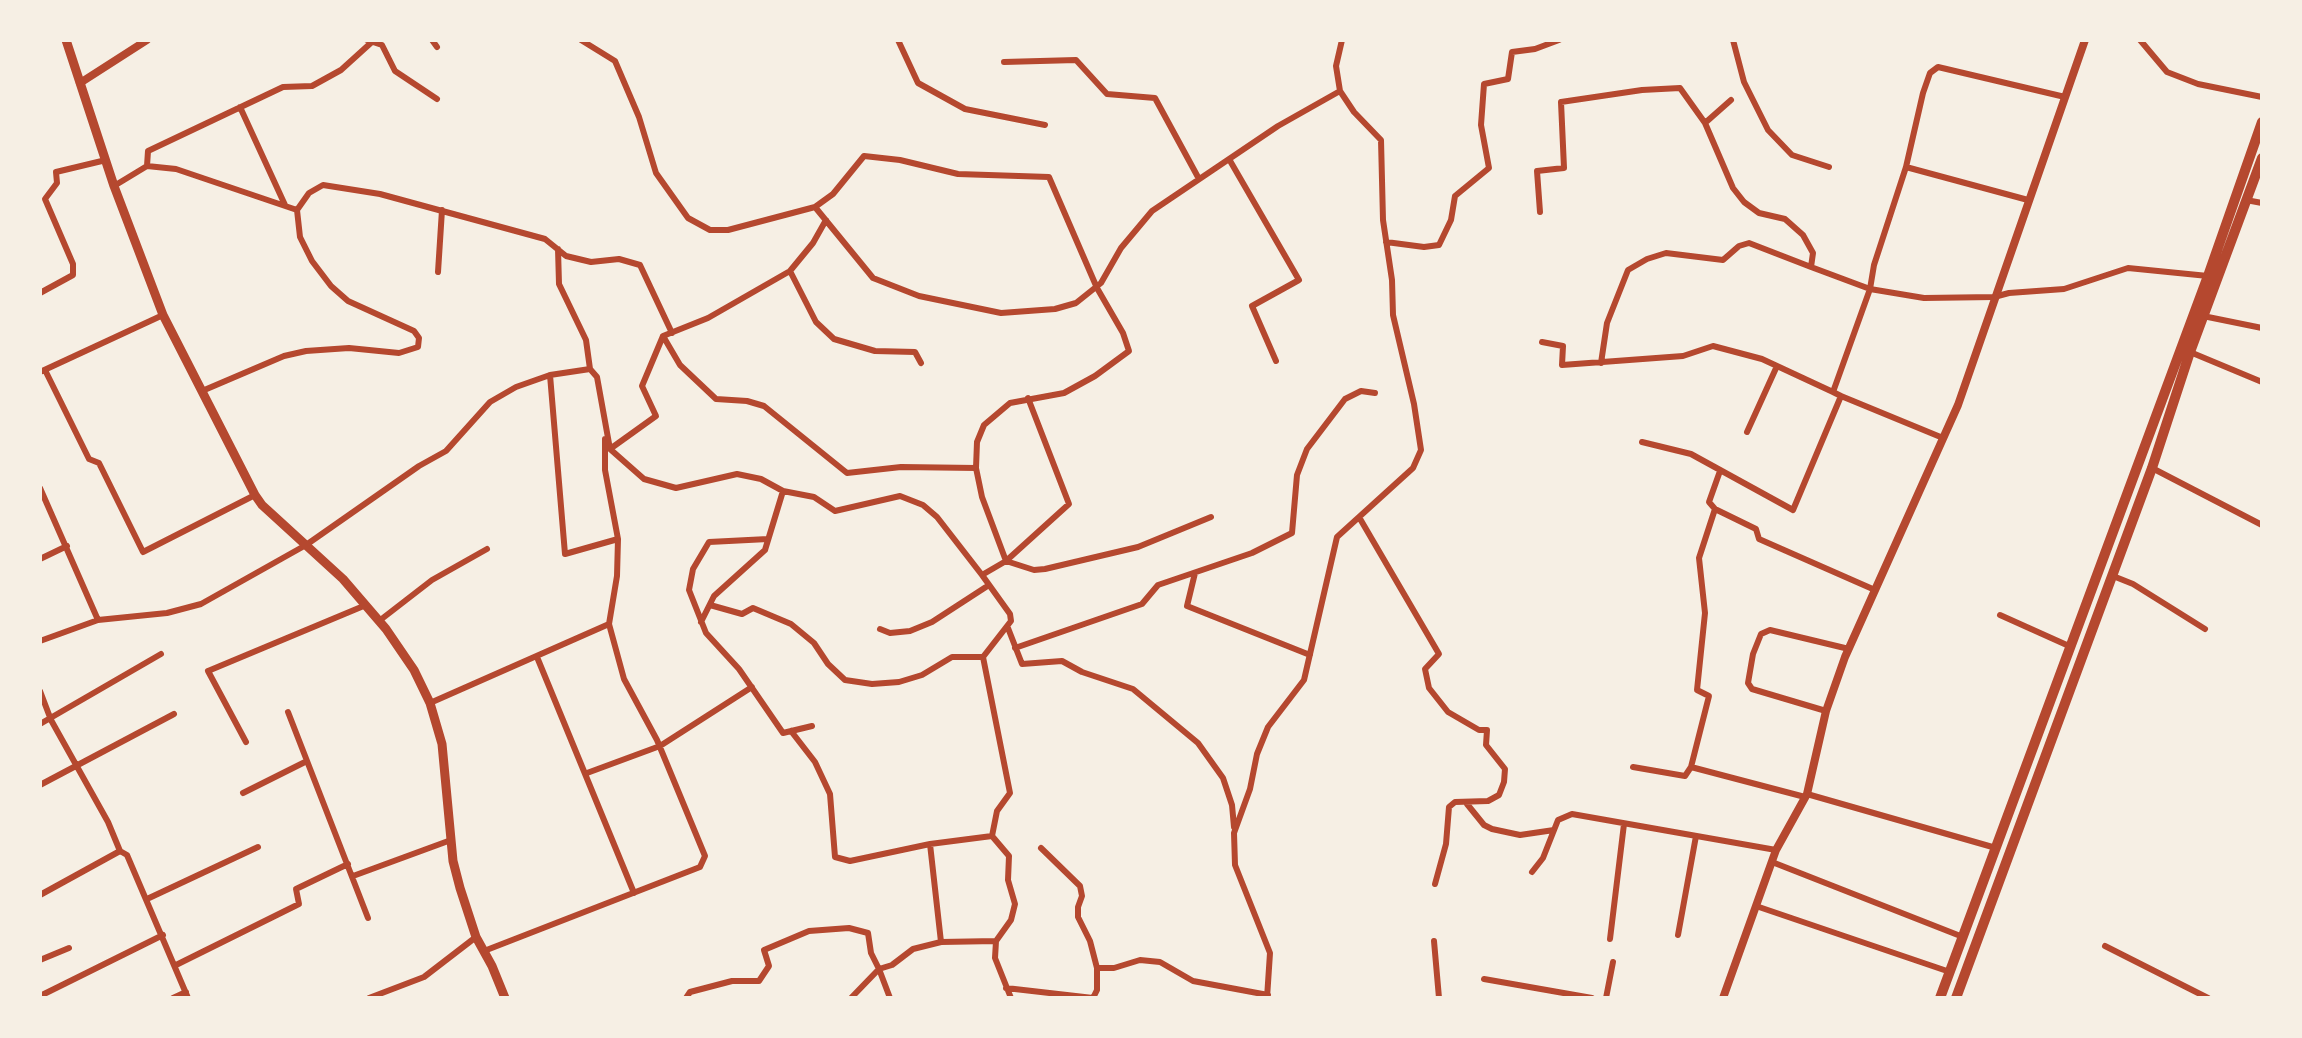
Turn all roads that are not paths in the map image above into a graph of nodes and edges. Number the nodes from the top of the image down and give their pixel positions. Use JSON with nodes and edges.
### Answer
{"nodes":[{"id":1,"x":66,"y":40,"type":"edge"},
{"id":2,"x":147,"y":40,"type":"edge"},
{"id":3,"x":367,"y":40,"type":"edge"},
{"id":4,"x":432,"y":40,"type":"edge"},
{"id":5,"x":581,"y":40,"type":"edge"},
{"id":6,"x":898,"y":40,"type":"edge"},
{"id":7,"x":1342,"y":40,"type":"edge"},
{"id":8,"x":1559,"y":40,"type":"edge"},
{"id":9,"x":1733,"y":40,"type":"edge"},
{"id":10,"x":2085,"y":40,"type":"edge"},
{"id":11,"x":2140,"y":40,"type":"edge"},
{"id":12,"x":373,"y":41,"type":"edge"},
{"id":13,"x":437,"y":47,"type":"dead end"},
{"id":14,"x":1004,"y":62,"type":"dead end"},
{"id":15,"x":80,"y":83,"type":"junction"},
{"id":16,"x":1340,"y":91,"type":"junction"},
{"id":17,"x":2065,"y":97,"type":"junction"},
{"id":18,"x":2262,"y":97,"type":"edge"},
{"id":19,"x":437,"y":99,"type":"dead end"},
{"id":20,"x":1731,"y":100,"type":"dead end"},
{"id":21,"x":240,"y":107,"type":"junction"},
{"id":22,"x":2262,"y":122,"type":"edge"},
{"id":23,"x":1705,"y":123,"type":"junction"},
{"id":24,"x":1045,"y":125,"type":"dead end"},
{"id":25,"x":2262,"y":158,"type":"edge"},
{"id":26,"x":1229,"y":159,"type":"junction"},
{"id":27,"x":106,"y":160,"type":"junction"},
{"id":28,"x":147,"y":166,"type":"junction"},
{"id":29,"x":1829,"y":167,"type":"dead end"},
{"id":30,"x":1906,"y":167,"type":"junction"},
{"id":31,"x":1199,"y":179,"type":"junction"},
{"id":32,"x":114,"y":186,"type":"junction"},
{"id":33,"x":2028,"y":200,"type":"junction"},
{"id":34,"x":2246,"y":200,"type":"junction"},
{"id":35,"x":2262,"y":203,"type":"edge"},
{"id":36,"x":285,"y":205,"type":"junction"},
{"id":37,"x":815,"y":207,"type":"junction"},
{"id":38,"x":297,"y":210,"type":"junction"},
{"id":39,"x":442,"y":210,"type":"junction"},
{"id":40,"x":1540,"y":212,"type":"dead end"},
{"id":41,"x":826,"y":220,"type":"junction"},
{"id":42,"x":1386,"y":242,"type":"junction"},
{"id":43,"x":558,"y":249,"type":"junction"},
{"id":44,"x":1811,"y":267,"type":"junction"},
{"id":45,"x":790,"y":271,"type":"junction"},
{"id":46,"x":438,"y":272,"type":"dead end"},
{"id":47,"x":2208,"y":276,"type":"junction"},
{"id":48,"x":1097,"y":288,"type":"junction"},
{"id":49,"x":1870,"y":289,"type":"junction"},
{"id":50,"x":40,"y":293,"type":"edge"},
{"id":51,"x":1994,"y":297,"type":"junction"},
{"id":52,"x":163,"y":315,"type":"junction"},
{"id":53,"x":2203,"y":316,"type":"junction"},
{"id":54,"x":2262,"y":328,"type":"edge"},
{"id":55,"x":672,"y":333,"type":"junction"},
{"id":56,"x":663,"y":336,"type":"junction"},
{"id":57,"x":1542,"y":342,"type":"dead end"},
{"id":58,"x":2190,"y":352,"type":"junction"},
{"id":59,"x":1276,"y":361,"type":"dead end"},
{"id":60,"x":921,"y":363,"type":"dead end"},
{"id":61,"x":1601,"y":363,"type":"junction"},
{"id":62,"x":1777,"y":366,"type":"junction"},
{"id":63,"x":590,"y":369,"type":"junction"},
{"id":64,"x":43,"y":371,"type":"edge"},
{"id":65,"x":550,"y":375,"type":"junction"},
{"id":66,"x":2262,"y":382,"type":"edge"},
{"id":67,"x":202,"y":391,"type":"junction"},
{"id":68,"x":1833,"y":392,"type":"junction"},
{"id":69,"x":1375,"y":393,"type":"dead end"},
{"id":70,"x":1841,"y":396,"type":"junction"},
{"id":71,"x":1028,"y":398,"type":"junction"},
{"id":72,"x":605,"y":432,"type":"junction"},
{"id":73,"x":1746,"y":432,"type":"dead end"},
{"id":74,"x":1943,"y":438,"type":"junction"},
{"id":75,"x":1642,"y":442,"type":"dead end"},
{"id":76,"x":610,"y":449,"type":"junction"},
{"id":77,"x":976,"y":468,"type":"junction"},
{"id":78,"x":2152,"y":468,"type":"junction"},
{"id":79,"x":1720,"y":471,"type":"junction"},
{"id":80,"x":40,"y":488,"type":"edge"},
{"id":81,"x":783,"y":491,"type":"junction"},
{"id":82,"x":255,"y":495,"type":"junction"},
{"id":83,"x":1715,"y":509,"type":"junction"},
{"id":84,"x":1211,"y":517,"type":"dead end"},
{"id":85,"x":1359,"y":517,"type":"junction"},
{"id":86,"x":2262,"y":525,"type":"edge"},
{"id":87,"x":618,"y":539,"type":"junction"},
{"id":88,"x":768,"y":539,"type":"junction"},
{"id":89,"x":306,"y":545,"type":"junction"},
{"id":90,"x":67,"y":546,"type":"junction"},
{"id":91,"x":487,"y":549,"type":"dead end"},
{"id":92,"x":40,"y":559,"type":"edge"},
{"id":93,"x":1006,"y":561,"type":"junction"},
{"id":94,"x":1195,"y":573,"type":"junction"},
{"id":95,"x":982,"y":575,"type":"junction"},
{"id":96,"x":2113,"y":576,"type":"junction"},
{"id":97,"x":989,"y":585,"type":"junction"},
{"id":98,"x":1875,"y":590,"type":"junction"},
{"id":99,"x":366,"y":605,"type":"junction"},
{"id":100,"x":709,"y":606,"type":"junction"},
{"id":101,"x":2000,"y":615,"type":"dead end"},
{"id":102,"x":99,"y":620,"type":"junction"},
{"id":103,"x":379,"y":621,"type":"junction"},
{"id":104,"x":701,"y":622,"type":"junction"},
{"id":105,"x":609,"y":624,"type":"junction"},
{"id":106,"x":1008,"y":628,"type":"junction"},
{"id":107,"x":880,"y":629,"type":"dead end"},
{"id":108,"x":2205,"y":629,"type":"dead end"},
{"id":109,"x":40,"y":641,"type":"edge"},
{"id":110,"x":2070,"y":646,"type":"junction"},
{"id":111,"x":1015,"y":648,"type":"junction"},
{"id":112,"x":1849,"y":649,"type":"junction"},
{"id":113,"x":161,"y":654,"type":"dead end"},
{"id":114,"x":1310,"y":654,"type":"junction"},
{"id":115,"x":537,"y":657,"type":"junction"},
{"id":116,"x":983,"y":657,"type":"junction"},
{"id":117,"x":752,"y":688,"type":"junction"},
{"id":118,"x":40,"y":691,"type":"edge"},
{"id":119,"x":430,"y":703,"type":"junction"},
{"id":120,"x":1826,"y":711,"type":"junction"},
{"id":121,"x":288,"y":712,"type":"dead end"},
{"id":122,"x":174,"y":714,"type":"dead end"},
{"id":123,"x":51,"y":720,"type":"junction"},
{"id":124,"x":40,"y":724,"type":"edge"},
{"id":125,"x":811,"y":726,"type":"dead end"},
{"id":126,"x":791,"y":731,"type":"junction"},
{"id":127,"x":246,"y":742,"type":"dead end"},
{"id":128,"x":660,"y":746,"type":"junction"},
{"id":129,"x":307,"y":761,"type":"junction"},
{"id":130,"x":76,"y":765,"type":"junction"},
{"id":131,"x":1633,"y":767,"type":"dead end"},
{"id":132,"x":1691,"y":767,"type":"junction"},
{"id":133,"x":587,"y":773,"type":"junction"},
{"id":134,"x":40,"y":785,"type":"edge"},
{"id":135,"x":243,"y":793,"type":"dead end"},
{"id":136,"x":1806,"y":795,"type":"junction"},
{"id":137,"x":1467,"y":804,"type":"junction"},
{"id":138,"x":1624,"y":824,"type":"junction"},
{"id":139,"x":1554,"y":830,"type":"junction"},
{"id":140,"x":1234,"y":833,"type":"junction"},
{"id":141,"x":992,"y":836,"type":"junction"},
{"id":142,"x":1696,"y":836,"type":"junction"},
{"id":143,"x":451,"y":840,"type":"junction"},
{"id":144,"x":930,"y":844,"type":"junction"},
{"id":145,"x":258,"y":847,"type":"dead end"},
{"id":146,"x":1041,"y":848,"type":"dead end"},
{"id":147,"x":1996,"y":848,"type":"junction"},
{"id":148,"x":1776,"y":850,"type":"junction"},
{"id":149,"x":120,"y":851,"type":"junction"},
{"id":150,"x":1772,"y":862,"type":"junction"},
{"id":151,"x":348,"y":864,"type":"junction"},
{"id":152,"x":1532,"y":872,"type":"dead end"},
{"id":153,"x":353,"y":876,"type":"junction"},
{"id":154,"x":1435,"y":884,"type":"dead end"},
{"id":155,"x":635,"y":894,"type":"junction"},
{"id":156,"x":40,"y":895,"type":"edge"},
{"id":157,"x":147,"y":899,"type":"junction"},
{"id":158,"x":1756,"y":906,"type":"junction"},
{"id":159,"x":368,"y":918,"type":"dead end"},
{"id":160,"x":163,"y":935,"type":"junction"},
{"id":161,"x":1678,"y":935,"type":"dead end"},
{"id":162,"x":476,"y":937,"type":"junction"},
{"id":163,"x":1963,"y":937,"type":"junction"},
{"id":164,"x":1610,"y":940,"type":"dead end"},
{"id":165,"x":996,"y":941,"type":"junction"},
{"id":166,"x":1434,"y":941,"type":"dead end"},
{"id":167,"x":941,"y":942,"type":"junction"},
{"id":168,"x":2105,"y":946,"type":"dead end"},
{"id":169,"x":69,"y":948,"type":"dead end"},
{"id":170,"x":484,"y":951,"type":"junction"},
{"id":171,"x":40,"y":960,"type":"edge"},
{"id":172,"x":1613,"y":962,"type":"dead end"},
{"id":173,"x":176,"y":965,"type":"junction"},
{"id":174,"x":1097,"y":968,"type":"junction"},
{"id":175,"x":879,"y":969,"type":"junction"},
{"id":176,"x":1950,"y":972,"type":"junction"},
{"id":177,"x":1484,"y":979,"type":"dead end"},
{"id":178,"x":1006,"y":988,"type":"junction"},
{"id":179,"x":187,"y":995,"type":"edge"},
{"id":180,"x":40,"y":996,"type":"edge"},
{"id":181,"x":1268,"y":997,"type":"edge"},
{"id":182,"x":173,"y":998,"type":"edge"},
{"id":183,"x":369,"y":998,"type":"edge"},
{"id":184,"x":505,"y":998,"type":"edge"},
{"id":185,"x":686,"y":998,"type":"edge"},
{"id":186,"x":851,"y":998,"type":"edge"},
{"id":187,"x":890,"y":998,"type":"edge"},
{"id":188,"x":1011,"y":998,"type":"edge"},
{"id":189,"x":1439,"y":998,"type":"edge"},
{"id":190,"x":1592,"y":998,"type":"edge"},
{"id":191,"x":1606,"y":998,"type":"edge"},
{"id":192,"x":1723,"y":998,"type":"edge"},
{"id":193,"x":1940,"y":998,"type":"edge"},
{"id":194,"x":1956,"y":998,"type":"edge"},
{"id":195,"x":2208,"y":998,"type":"edge"}],
"edges":[{"from":1,"to":15,"type":"main road"},
{"from":2,"to":15,"type":"street"},
{"from":3,"to":12,"type":"street"},
{"from":4,"to":13,"type":"street"},
{"from":5,"to":37,"type":"street"},
{"from":6,"to":24,"type":"street"},
{"from":7,"to":16,"type":"street"},
{"from":8,"to":42,"type":"street"},
{"from":9,"to":29,"type":"street"},
{"from":10,"to":17,"type":"street"},
{"from":11,"to":18,"type":"street"},
{"from":12,"to":19,"type":"street"},
{"from":12,"to":21,"type":"street"},
{"from":14,"to":31,"type":"street"},
{"from":15,"to":27,"type":"main road"},
{"from":16,"to":26,"type":"street"},
{"from":16,"to":42,"type":"street"},
{"from":17,"to":30,"type":"street"},
{"from":17,"to":33,"type":"street"},
{"from":20,"to":23,"type":"street"},
{"from":21,"to":28,"type":"street"},
{"from":21,"to":36,"type":"street"},
{"from":22,"to":47,"type":"main road"},
{"from":23,"to":40,"type":"street"},
{"from":23,"to":44,"type":"street"},
{"from":25,"to":34,"type":"main road"},
{"from":26,"to":31,"type":"street"},
{"from":26,"to":59,"type":"street"},
{"from":27,"to":32,"type":"main road"},
{"from":27,"to":50,"type":"street"},
{"from":28,"to":32,"type":"street"},
{"from":28,"to":36,"type":"street"},
{"from":30,"to":33,"type":"street"},
{"from":30,"to":49,"type":"street"},
{"from":31,"to":48,"type":"street"},
{"from":32,"to":52,"type":"main road"},
{"from":33,"to":51,"type":"street"},
{"from":34,"to":35,"type":"street"},
{"from":34,"to":53,"type":"main road"},
{"from":36,"to":38,"type":"street"},
{"from":37,"to":41,"type":"street"},
{"from":37,"to":48,"type":"street"},
{"from":38,"to":39,"type":"street"},
{"from":38,"to":67,"type":"street"},
{"from":39,"to":43,"type":"street"},
{"from":39,"to":46,"type":"street"},
{"from":41,"to":45,"type":"street"},
{"from":41,"to":48,"type":"street"},
{"from":42,"to":85,"type":"street"},
{"from":43,"to":55,"type":"street"},
{"from":43,"to":63,"type":"street"},
{"from":44,"to":49,"type":"street"},
{"from":44,"to":61,"type":"street"},
{"from":45,"to":55,"type":"street"},
{"from":45,"to":60,"type":"street"},
{"from":47,"to":51,"type":"street"},
{"from":47,"to":110,"type":"main road"},
{"from":48,"to":71,"type":"street"},
{"from":49,"to":51,"type":"street"},
{"from":49,"to":68,"type":"street"},
{"from":51,"to":74,"type":"street"},
{"from":52,"to":64,"type":"street"},
{"from":52,"to":67,"type":"main road"},
{"from":53,"to":54,"type":"street"},
{"from":53,"to":58,"type":"main road"},
{"from":55,"to":56,"type":"street"},
{"from":56,"to":76,"type":"street"},
{"from":56,"to":77,"type":"street"},
{"from":57,"to":61,"type":"street"},
{"from":58,"to":66,"type":"street"},
{"from":58,"to":78,"type":"main road"},
{"from":61,"to":62,"type":"street"},
{"from":62,"to":68,"type":"street"},
{"from":62,"to":73,"type":"street"},
{"from":63,"to":65,"type":"street"},
{"from":63,"to":72,"type":"street"},
{"from":64,"to":82,"type":"street"},
{"from":65,"to":87,"type":"street"},
{"from":65,"to":89,"type":"street"},
{"from":67,"to":82,"type":"main road"},
{"from":68,"to":70,"type":"street"},
{"from":69,"to":94,"type":"street"},
{"from":70,"to":74,"type":"street"},
{"from":70,"to":79,"type":"street"},
{"from":71,"to":77,"type":"street"},
{"from":71,"to":93,"type":"street"},
{"from":72,"to":76,"type":"street"},
{"from":72,"to":87,"type":"street"},
{"from":74,"to":98,"type":"street"},
{"from":75,"to":79,"type":"street"},
{"from":76,"to":81,"type":"street"},
{"from":77,"to":93,"type":"street"},
{"from":78,"to":86,"type":"street"},
{"from":78,"to":96,"type":"main road"},
{"from":79,"to":83,"type":"street"},
{"from":80,"to":90,"type":"street"},
{"from":81,"to":88,"type":"street"},
{"from":81,"to":95,"type":"street"},
{"from":82,"to":89,"type":"main road"},
{"from":83,"to":98,"type":"street"},
{"from":83,"to":132,"type":"street"},
{"from":84,"to":93,"type":"street"},
{"from":85,"to":114,"type":"street"},
{"from":85,"to":137,"type":"street"},
{"from":87,"to":105,"type":"street"},
{"from":88,"to":100,"type":"street"},
{"from":88,"to":104,"type":"street"},
{"from":89,"to":99,"type":"main road"},
{"from":89,"to":102,"type":"street"},
{"from":90,"to":92,"type":"street"},
{"from":90,"to":102,"type":"street"},
{"from":91,"to":103,"type":"street"},
{"from":93,"to":95,"type":"street"},
{"from":94,"to":111,"type":"street"},
{"from":94,"to":114,"type":"street"},
{"from":95,"to":97,"type":"street"},
{"from":96,"to":108,"type":"street"},
{"from":96,"to":194,"type":"main road"},
{"from":97,"to":106,"type":"street"},
{"from":97,"to":107,"type":"street"},
{"from":98,"to":112,"type":"street"},
{"from":99,"to":103,"type":"main road"},
{"from":99,"to":127,"type":"street"},
{"from":100,"to":104,"type":"street"},
{"from":100,"to":116,"type":"street"},
{"from":101,"to":110,"type":"street"},
{"from":102,"to":109,"type":"street"},
{"from":103,"to":119,"type":"main road"},
{"from":104,"to":117,"type":"street"},
{"from":105,"to":115,"type":"street"},
{"from":105,"to":128,"type":"street"},
{"from":106,"to":111,"type":"street"},
{"from":106,"to":116,"type":"street"},
{"from":110,"to":147,"type":"main road"},
{"from":111,"to":140,"type":"street"},
{"from":112,"to":120,"type":"street"},
{"from":112,"to":120,"type":"street"},
{"from":113,"to":123,"type":"street"},
{"from":114,"to":140,"type":"street"},
{"from":115,"to":119,"type":"street"},
{"from":115,"to":133,"type":"street"},
{"from":116,"to":141,"type":"street"},
{"from":117,"to":126,"type":"street"},
{"from":117,"to":128,"type":"street"},
{"from":118,"to":123,"type":"street"},
{"from":119,"to":143,"type":"main road"},
{"from":120,"to":136,"type":"street"},
{"from":121,"to":129,"type":"street"},
{"from":122,"to":130,"type":"street"},
{"from":123,"to":124,"type":"street"},
{"from":123,"to":130,"type":"street"},
{"from":125,"to":126,"type":"street"},
{"from":126,"to":144,"type":"street"},
{"from":128,"to":133,"type":"street"},
{"from":128,"to":155,"type":"street"},
{"from":129,"to":135,"type":"street"},
{"from":129,"to":151,"type":"street"},
{"from":130,"to":134,"type":"street"},
{"from":130,"to":149,"type":"street"},
{"from":131,"to":132,"type":"street"},
{"from":132,"to":136,"type":"street"},
{"from":133,"to":155,"type":"street"},
{"from":136,"to":147,"type":"street"},
{"from":136,"to":148,"type":"street"},
{"from":137,"to":139,"type":"street"},
{"from":137,"to":154,"type":"street"},
{"from":138,"to":139,"type":"street"},
{"from":138,"to":142,"type":"street"},
{"from":138,"to":164,"type":"street"},
{"from":139,"to":152,"type":"street"},
{"from":140,"to":181,"type":"street"},
{"from":141,"to":144,"type":"street"},
{"from":141,"to":165,"type":"street"},
{"from":142,"to":148,"type":"street"},
{"from":142,"to":161,"type":"street"},
{"from":143,"to":153,"type":"street"},
{"from":143,"to":162,"type":"main road"},
{"from":144,"to":167,"type":"street"},
{"from":145,"to":157,"type":"street"},
{"from":146,"to":174,"type":"street"},
{"from":147,"to":163,"type":"main road"},
{"from":148,"to":150,"type":"street"},
{"from":149,"to":156,"type":"street"},
{"from":149,"to":157,"type":"street"},
{"from":150,"to":158,"type":"street"},
{"from":150,"to":163,"type":"street"},
{"from":151,"to":153,"type":"street"},
{"from":151,"to":173,"type":"street"},
{"from":153,"to":159,"type":"street"},
{"from":155,"to":170,"type":"street"},
{"from":157,"to":160,"type":"street"},
{"from":158,"to":176,"type":"street"},
{"from":158,"to":192,"type":"street"},
{"from":160,"to":173,"type":"street"},
{"from":160,"to":180,"type":"street"},
{"from":162,"to":170,"type":"main road"},
{"from":162,"to":183,"type":"street"},
{"from":163,"to":176,"type":"main road"},
{"from":165,"to":167,"type":"street"},
{"from":165,"to":178,"type":"street"},
{"from":166,"to":189,"type":"street"},
{"from":167,"to":175,"type":"street"},
{"from":168,"to":195,"type":"street"},
{"from":169,"to":171,"type":"street"},
{"from":170,"to":184,"type":"main road"},
{"from":172,"to":191,"type":"street"},
{"from":173,"to":179,"type":"street"},
{"from":174,"to":178,"type":"street"},
{"from":174,"to":181,"type":"street"},
{"from":175,"to":185,"type":"street"},
{"from":175,"to":186,"type":"street"},
{"from":175,"to":187,"type":"street"},
{"from":176,"to":193,"type":"main road"},
{"from":177,"to":190,"type":"street"},
{"from":178,"to":188,"type":"street"},
{"from":179,"to":182,"type":"street"}]}
